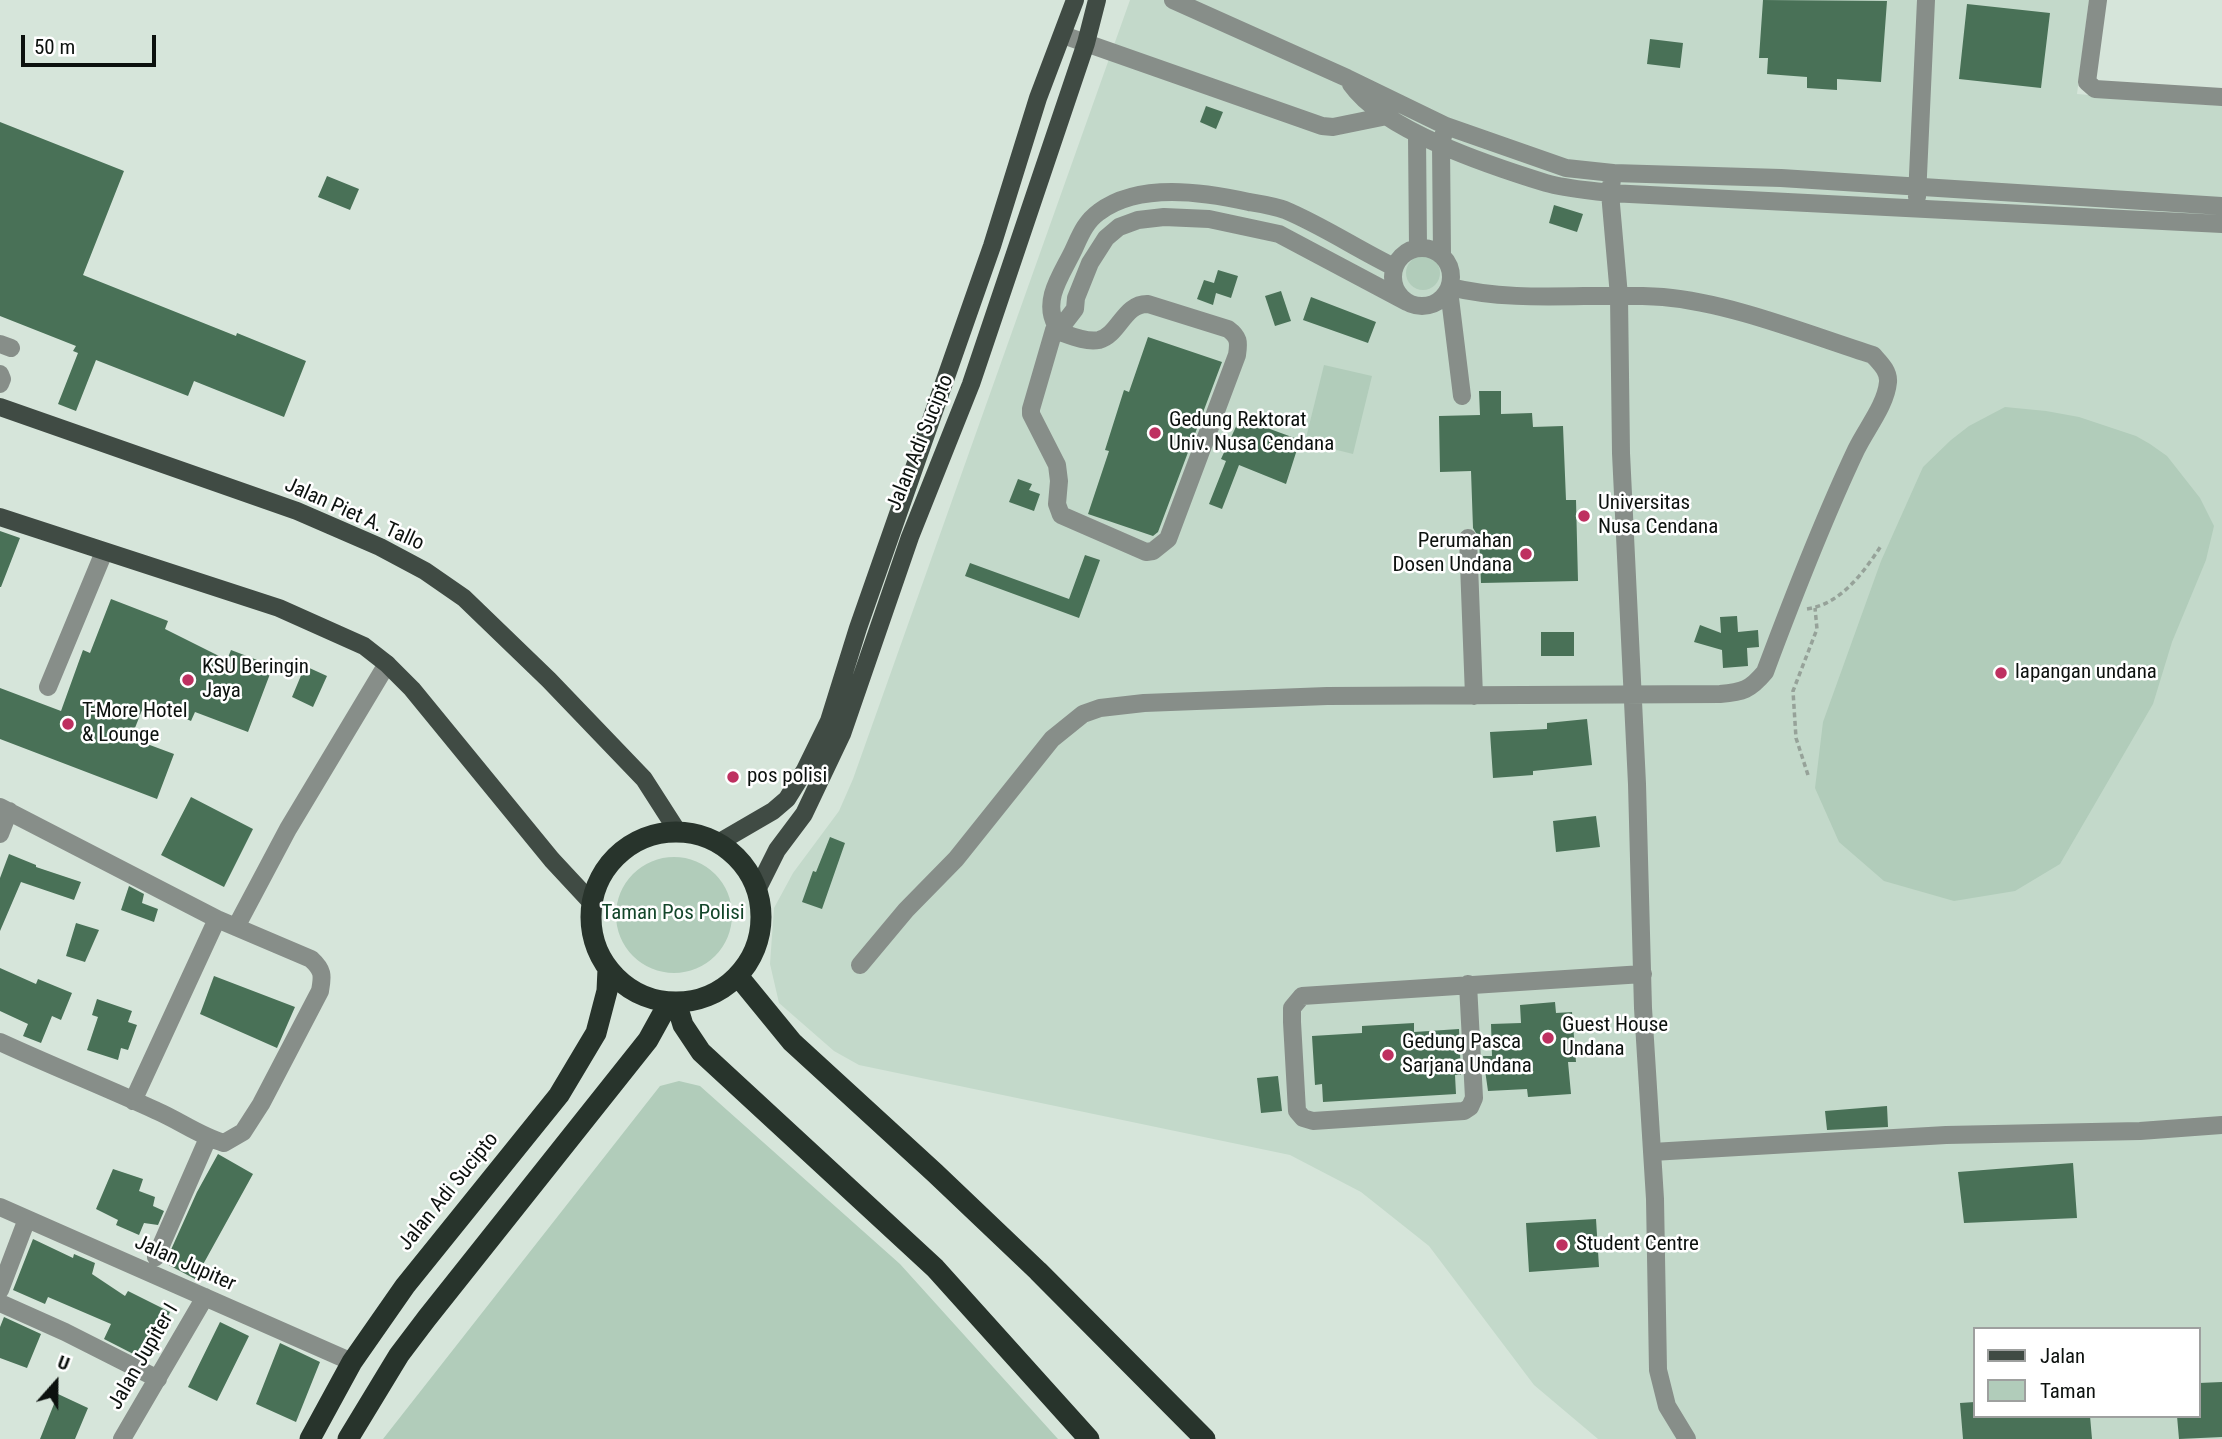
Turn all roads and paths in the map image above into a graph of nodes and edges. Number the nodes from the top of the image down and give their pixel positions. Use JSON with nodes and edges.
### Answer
{"nodes":[{"id":1,"x":1075,"y":0,"type":"edge"},
{"id":2,"x":1097,"y":0,"type":"edge"},
{"id":3,"x":1173,"y":0,"type":"edge"},
{"id":4,"x":1926,"y":0,"type":"edge"},
{"id":5,"x":2098,"y":0,"type":"edge"},
{"id":6,"x":1063,"y":35,"type":"junction"},
{"id":7,"x":1086,"y":43,"type":"junction"},
{"id":8,"x":1347,"y":78,"type":"junction"},
{"id":9,"x":2222,"y":97,"type":"edge"},
{"id":10,"x":1387,"y":116,"type":"junction"},
{"id":11,"x":1446,"y":126,"type":"junction"},
{"id":12,"x":1417,"y":136,"type":"junction"},
{"id":13,"x":1441,"y":145,"type":"junction"},
{"id":14,"x":1613,"y":173,"type":"junction"},
{"id":15,"x":1917,"y":187,"type":"junction"},
{"id":16,"x":1610,"y":193,"type":"junction"},
{"id":17,"x":2222,"y":206,"type":"edge"},
{"id":18,"x":1917,"y":207,"type":"junction"},
{"id":19,"x":2222,"y":223,"type":"edge"},
{"id":20,"x":1329,"y":232,"type":"junction"},
{"id":21,"x":1418,"y":247,"type":"junction"},
{"id":22,"x":1313,"y":252,"type":"junction"},
{"id":23,"x":1442,"y":255,"type":"junction"},
{"id":24,"x":1394,"y":267,"type":"junction"},
{"id":25,"x":1449,"y":289,"type":"junction"},
{"id":26,"x":1619,"y":296,"type":"junction"},
{"id":27,"x":1407,"y":302,"type":"junction"},
{"id":28,"x":1055,"y":328,"type":"junction"},
{"id":29,"x":0,"y":374,"type":"edge"},
{"id":30,"x":0,"y":384,"type":"edge"},
{"id":31,"x":1462,"y":396,"type":"dead end"},
{"id":32,"x":0,"y":407,"type":"edge"},
{"id":33,"x":0,"y":517,"type":"edge"},
{"id":34,"x":1468,"y":538,"type":"dead end"},
{"id":35,"x":1881,"y":546,"type":"dead end"},
{"id":36,"x":104,"y":552,"type":"junction"},
{"id":37,"x":1815,"y":608,"type":"junction"},
{"id":38,"x":1788,"y":612,"type":"junction"},
{"id":39,"x":387,"y":664,"type":"junction"},
{"id":40,"x":48,"y":687,"type":"dead end"},
{"id":41,"x":1632,"y":695,"type":"junction"},
{"id":42,"x":1474,"y":696,"type":"junction"},
{"id":43,"x":1808,"y":775,"type":"dead end"},
{"id":44,"x":4,"y":809,"type":"edge"},
{"id":45,"x":678,"y":832,"type":"junction"},
{"id":46,"x":0,"y":834,"type":"edge"},
{"id":47,"x":718,"y":843,"type":"junction"},
{"id":48,"x":757,"y":890,"type":"junction"},
{"id":49,"x":592,"y":903,"type":"junction"},
{"id":50,"x":217,"y":919,"type":"junction"},
{"id":51,"x":236,"y":927,"type":"junction"},
{"id":52,"x":860,"y":965,"type":"dead end"},
{"id":53,"x":608,"y":969,"type":"junction"},
{"id":54,"x":1643,"y":974,"type":"junction"},
{"id":55,"x":738,"y":976,"type":"junction"},
{"id":56,"x":1468,"y":984,"type":"junction"},
{"id":57,"x":673,"y":1002,"type":"junction"},
{"id":58,"x":0,"y":1042,"type":"edge"},
{"id":59,"x":133,"y":1101,"type":"junction"},
{"id":60,"x":2222,"y":1125,"type":"edge"},
{"id":61,"x":208,"y":1139,"type":"junction"},
{"id":62,"x":1652,"y":1152,"type":"junction"},
{"id":63,"x":0,"y":1207,"type":"edge"},
{"id":64,"x":27,"y":1219,"type":"junction"},
{"id":65,"x":156,"y":1257,"type":"dead end"},
{"id":66,"x":0,"y":1290,"type":"edge"},
{"id":67,"x":205,"y":1297,"type":"junction"},
{"id":68,"x":0,"y":1303,"type":"edge"},
{"id":69,"x":352,"y":1362,"type":"junction"},
{"id":70,"x":158,"y":1380,"type":"junction"},
{"id":71,"x":122,"y":1439,"type":"edge"},
{"id":72,"x":310,"y":1439,"type":"edge"},
{"id":73,"x":348,"y":1439,"type":"edge"},
{"id":74,"x":1089,"y":1439,"type":"edge"},
{"id":75,"x":1205,"y":1439,"type":"edge"},
{"id":76,"x":1687,"y":1439,"type":"edge"}],
"edges":[{"from":1,"to":6,"type":"main road","name":"Jalan Adi Sucipto"},
{"from":2,"to":7,"type":"main road","name":"Jalan Adi Sucipto"},
{"from":3,"to":8,"type":"street"},
{"from":4,"to":15,"type":"street"},
{"from":5,"to":9,"type":"street"},
{"from":6,"to":7,"type":"street"},
{"from":6,"to":47,"type":"main road","name":"Jalan Adi Sucipto"},
{"from":7,"to":10,"type":"street"},
{"from":7,"to":48,"type":"main road","name":"Jalan Adi Sucipto"},
{"from":8,"to":10,"type":"street"},
{"from":8,"to":11,"type":"street"},
{"from":10,"to":12,"type":"street"},
{"from":11,"to":13,"type":"street"},
{"from":11,"to":14,"type":"street"},
{"from":12,"to":13,"type":"street"},
{"from":12,"to":21,"type":"street"},
{"from":13,"to":16,"type":"street"},
{"from":13,"to":23,"type":"street"},
{"from":14,"to":15,"type":"street"},
{"from":14,"to":16,"type":"street"},
{"from":15,"to":17,"type":"street"},
{"from":15,"to":18,"type":"street"},
{"from":16,"to":18,"type":"street"},
{"from":16,"to":26,"type":"street"},
{"from":18,"to":19,"type":"street"},
{"from":20,"to":22,"type":"street"},
{"from":20,"to":24,"type":"street"},
{"from":20,"to":28,"type":"street"},
{"from":21,"to":23,"type":"street"},
{"from":21,"to":24,"type":"street"},
{"from":22,"to":27,"type":"street"},
{"from":22,"to":28,"type":"street"},
{"from":23,"to":25,"type":"street"},
{"from":24,"to":27,"type":"street"},
{"from":25,"to":26,"type":"street"},
{"from":25,"to":27,"type":"street"},
{"from":25,"to":31,"type":"street"},
{"from":26,"to":38,"type":"street"},
{"from":26,"to":41,"type":"street"},
{"from":28,"to":28,"type":"street"},
{"from":29,"to":30,"type":"street"},
{"from":32,"to":45,"type":"main road","name":"Jalan Piet A. Tallo"},
{"from":33,"to":36,"type":"main road"},
{"from":34,"to":42,"type":"street"},
{"from":35,"to":37,"type":"path"},
{"from":36,"to":39,"type":"main road"},
{"from":36,"to":40,"type":"street"},
{"from":37,"to":38,"type":"path"},
{"from":37,"to":43,"type":"path"},
{"from":38,"to":41,"type":"street"},
{"from":39,"to":49,"type":"main road"},
{"from":39,"to":51,"type":"street"},
{"from":41,"to":42,"type":"street"},
{"from":41,"to":54,"type":"street"},
{"from":42,"to":52,"type":"street"},
{"from":44,"to":46,"type":"street"},
{"from":44,"to":50,"type":"street"},
{"from":45,"to":47,"type":"highway"},
{"from":45,"to":49,"type":"highway"},
{"from":47,"to":48,"type":"highway"},
{"from":48,"to":55,"type":"highway"},
{"from":49,"to":53,"type":"highway"},
{"from":50,"to":51,"type":"street"},
{"from":50,"to":59,"type":"street"},
{"from":51,"to":61,"type":"street"},
{"from":53,"to":57,"type":"highway"},
{"from":53,"to":69,"type":"highway","name":"Jalan Adi Sucipto"},
{"from":54,"to":56,"type":"street"},
{"from":54,"to":62,"type":"street"},
{"from":55,"to":57,"type":"highway"},
{"from":55,"to":75,"type":"highway"},
{"from":56,"to":56,"type":"street"},
{"from":57,"to":73,"type":"highway"},
{"from":57,"to":74,"type":"highway"},
{"from":58,"to":59,"type":"street"},
{"from":59,"to":61,"type":"street"},
{"from":60,"to":62,"type":"street"},
{"from":61,"to":65,"type":"street"},
{"from":62,"to":76,"type":"street"},
{"from":63,"to":64,"type":"street","name":"Jalan Jupiter"},
{"from":64,"to":66,"type":"street"},
{"from":64,"to":67,"type":"street","name":"Jalan Jupiter"},
{"from":67,"to":69,"type":"street","name":"Jalan Jupiter"},
{"from":67,"to":70,"type":"street","name":"Jalan Jupiter I"},
{"from":68,"to":70,"type":"street"},
{"from":69,"to":72,"type":"highway","name":"Jalan Adi Sucipto"},
{"from":70,"to":71,"type":"street","name":"Jalan Jupiter I"}]}
